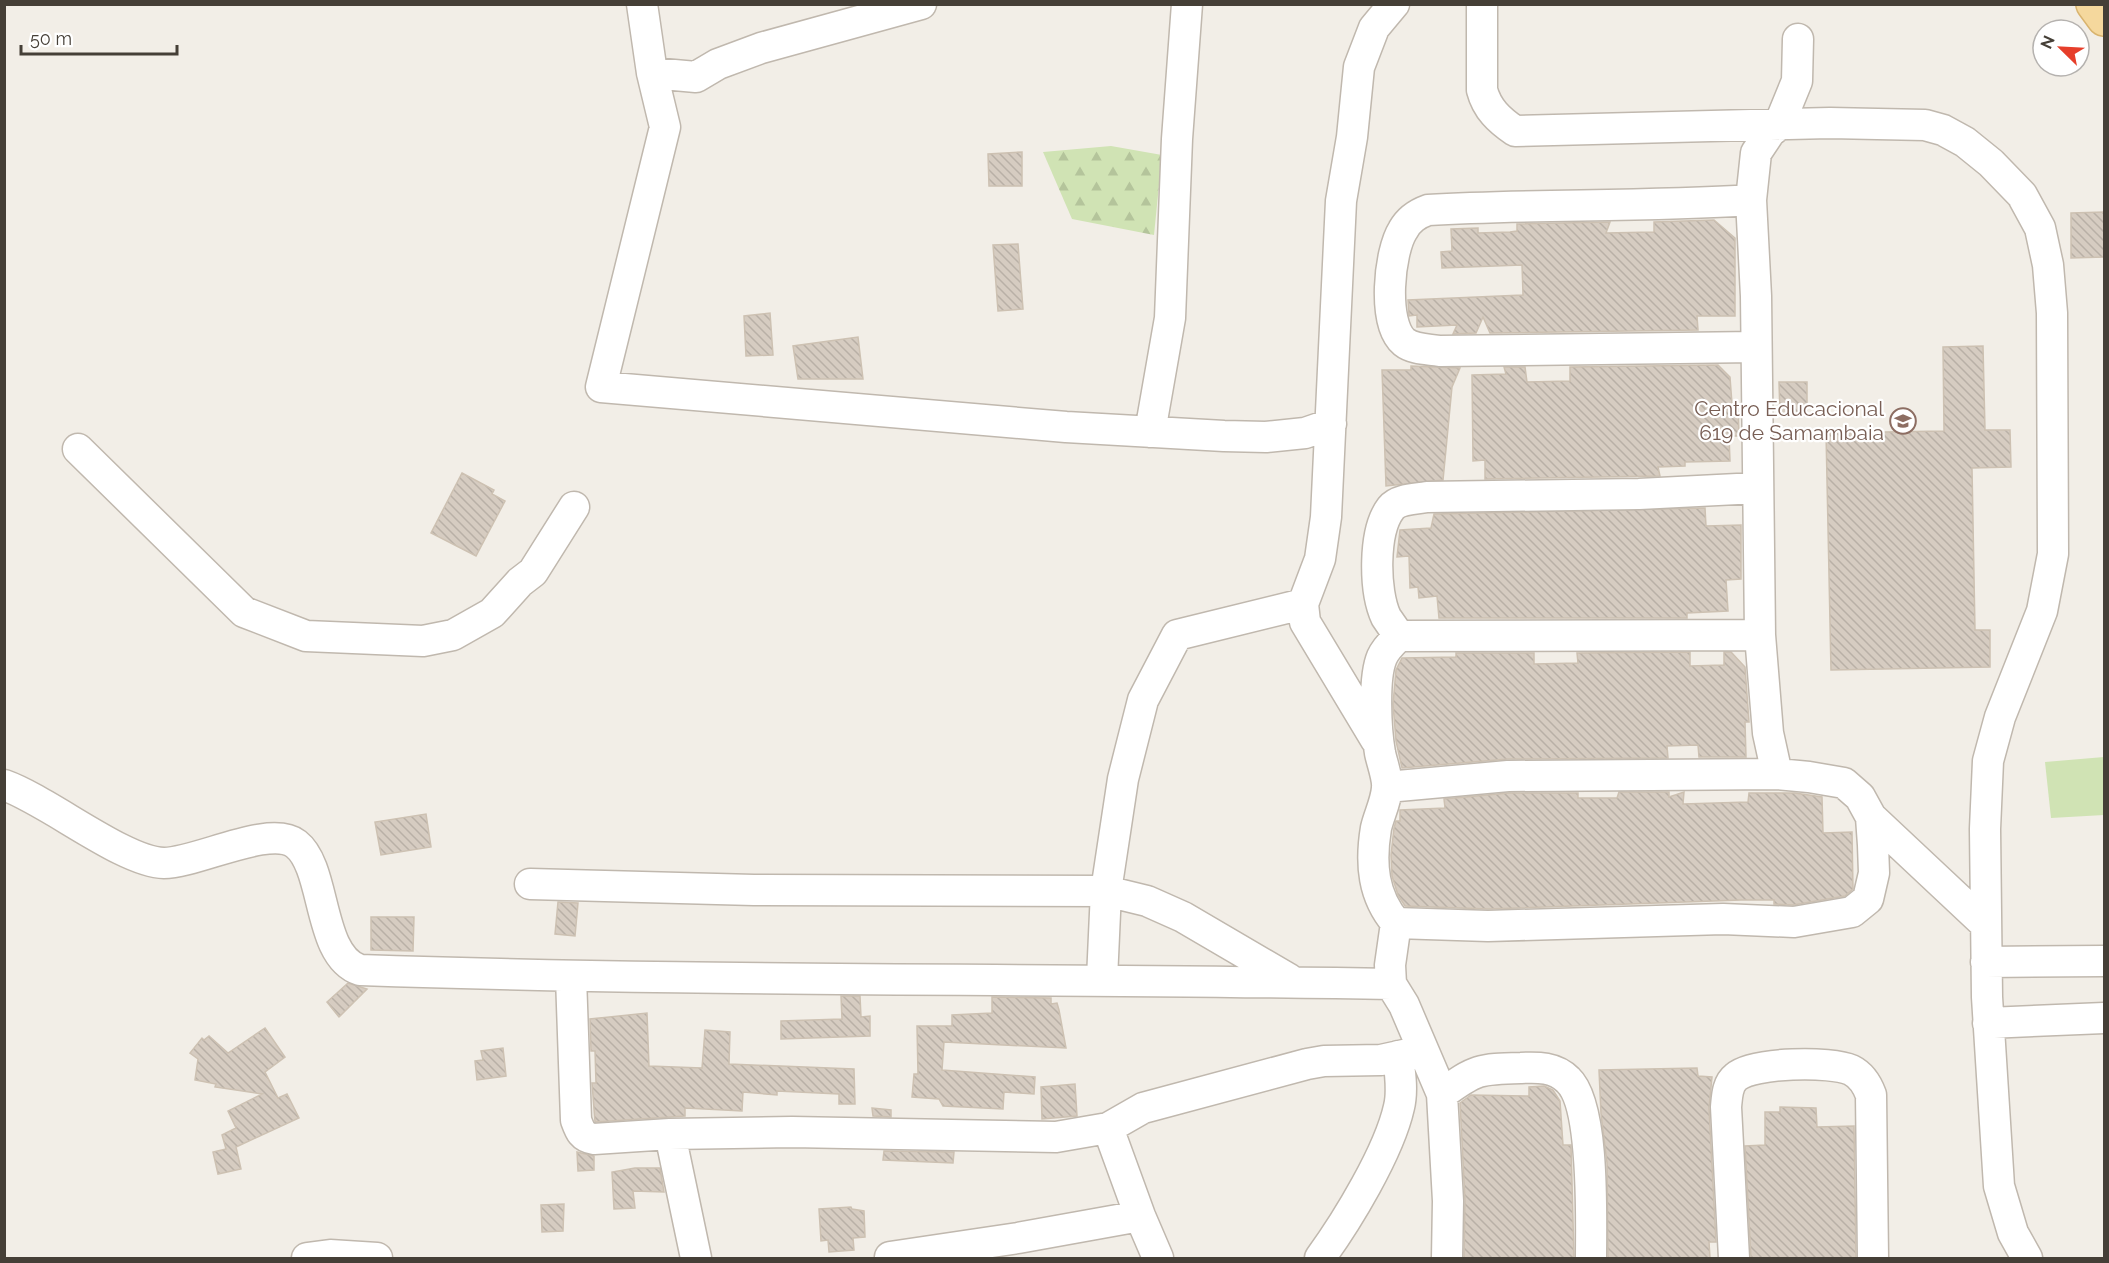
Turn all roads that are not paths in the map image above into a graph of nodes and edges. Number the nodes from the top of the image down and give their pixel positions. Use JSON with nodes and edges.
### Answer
{"nodes":[{"id":1,"x":642,"y":4,"type":"edge"},
{"id":2,"x":921,"y":4,"type":"edge"},
{"id":3,"x":1187,"y":4,"type":"edge"},
{"id":4,"x":1395,"y":4,"type":"edge"},
{"id":5,"x":1482,"y":4,"type":"edge"},
{"id":6,"x":2093,"y":4,"type":"edge"},
{"id":7,"x":837,"y":15,"type":"edge"},
{"id":8,"x":2104,"y":19,"type":"edge"},
{"id":9,"x":1798,"y":39,"type":"dead end"},
{"id":10,"x":652,"y":73,"type":"junction"},
{"id":11,"x":1779,"y":125,"type":"junction"},
{"id":12,"x":1751,"y":200,"type":"junction"},
{"id":13,"x":1755,"y":347,"type":"junction"},
{"id":14,"x":1331,"y":424,"type":"junction"},
{"id":15,"x":1150,"y":432,"type":"junction"},
{"id":16,"x":78,"y":449,"type":"dead end"},
{"id":17,"x":1757,"y":488,"type":"junction"},
{"id":18,"x":574,"y":507,"type":"dead end"},
{"id":19,"x":1303,"y":604,"type":"junction"},
{"id":20,"x":1760,"y":635,"type":"junction"},
{"id":21,"x":1400,"y":636,"type":"junction"},
{"id":22,"x":1378,"y":745,"type":"junction"},
{"id":23,"x":1777,"y":774,"type":"junction"},
{"id":24,"x":4,"y":785,"type":"edge"},
{"id":25,"x":1387,"y":787,"type":"junction"},
{"id":26,"x":1871,"y":817,"type":"junction"},
{"id":27,"x":530,"y":884,"type":"dead end"},
{"id":28,"x":1106,"y":891,"type":"junction"},
{"id":29,"x":1396,"y":923,"type":"junction"},
{"id":30,"x":1984,"y":923,"type":"junction"},
{"id":31,"x":2104,"y":961,"type":"edge"},
{"id":32,"x":1986,"y":962,"type":"junction"},
{"id":33,"x":571,"y":977,"type":"junction"},
{"id":34,"x":1102,"y":979,"type":"junction"},
{"id":35,"x":1294,"y":982,"type":"junction"},
{"id":36,"x":1391,"y":984,"type":"junction"},
{"id":37,"x":2104,"y":1018,"type":"edge"},
{"id":38,"x":1988,"y":1023,"type":"junction"},
{"id":39,"x":1410,"y":1053,"type":"junction"},
{"id":40,"x":1442,"y":1094,"type":"junction"},
{"id":41,"x":1108,"y":1128,"type":"junction"},
{"id":42,"x":670,"y":1134,"type":"junction"},
{"id":43,"x":1140,"y":1216,"type":"junction"},
{"id":44,"x":890,"y":1257,"type":"dead end"},
{"id":45,"x":307,"y":1258,"type":"edge"},
{"id":46,"x":377,"y":1258,"type":"edge"},
{"id":47,"x":696,"y":1258,"type":"edge"},
{"id":48,"x":1158,"y":1258,"type":"edge"},
{"id":49,"x":1320,"y":1258,"type":"edge"},
{"id":50,"x":1448,"y":1258,"type":"edge"},
{"id":51,"x":1591,"y":1258,"type":"edge"},
{"id":52,"x":1734,"y":1258,"type":"edge"},
{"id":53,"x":1873,"y":1258,"type":"edge"},
{"id":54,"x":2027,"y":1258,"type":"edge"}],
"edges":[{"from":1,"to":10,"type":"street"},
{"from":2,"to":7,"type":"street"},
{"from":3,"to":15,"type":"street"},
{"from":4,"to":14,"type":"street"},
{"from":5,"to":11,"type":"street"},
{"from":6,"to":8,"type":"main road"},
{"from":7,"to":10,"type":"street"},
{"from":9,"to":11,"type":"street"},
{"from":10,"to":15,"type":"street"},
{"from":11,"to":12,"type":"street"},
{"from":11,"to":30,"type":"street"},
{"from":12,"to":13,"type":"street"},
{"from":12,"to":13,"type":"street"},
{"from":13,"to":17,"type":"street"},
{"from":14,"to":15,"type":"street"},
{"from":14,"to":19,"type":"street"},
{"from":16,"to":18,"type":"street"},
{"from":17,"to":20,"type":"street"},
{"from":17,"to":21,"type":"street"},
{"from":19,"to":22,"type":"street"},
{"from":19,"to":28,"type":"street"},
{"from":20,"to":21,"type":"street"},
{"from":20,"to":23,"type":"street"},
{"from":21,"to":22,"type":"street"},
{"from":22,"to":25,"type":"street"},
{"from":23,"to":25,"type":"street"},
{"from":23,"to":26,"type":"street"},
{"from":24,"to":33,"type":"street"},
{"from":25,"to":29,"type":"street"},
{"from":26,"to":29,"type":"street"},
{"from":26,"to":30,"type":"street"},
{"from":27,"to":28,"type":"street"},
{"from":28,"to":34,"type":"street"},
{"from":28,"to":35,"type":"street"},
{"from":29,"to":36,"type":"street"},
{"from":30,"to":32,"type":"street"},
{"from":31,"to":32,"type":"street"},
{"from":32,"to":38,"type":"street"},
{"from":33,"to":34,"type":"street"},
{"from":33,"to":42,"type":"street"},
{"from":34,"to":35,"type":"street"},
{"from":35,"to":36,"type":"street"},
{"from":36,"to":39,"type":"street"},
{"from":37,"to":38,"type":"street"},
{"from":38,"to":54,"type":"street"},
{"from":39,"to":40,"type":"street"},
{"from":39,"to":41,"type":"street"},
{"from":39,"to":49,"type":"street"},
{"from":40,"to":50,"type":"street"},
{"from":40,"to":51,"type":"street"},
{"from":41,"to":42,"type":"street"},
{"from":41,"to":43,"type":"street"},
{"from":42,"to":47,"type":"street"},
{"from":43,"to":44,"type":"street"},
{"from":43,"to":48,"type":"street"},
{"from":45,"to":46,"type":"street"},
{"from":52,"to":53,"type":"street"}]}
